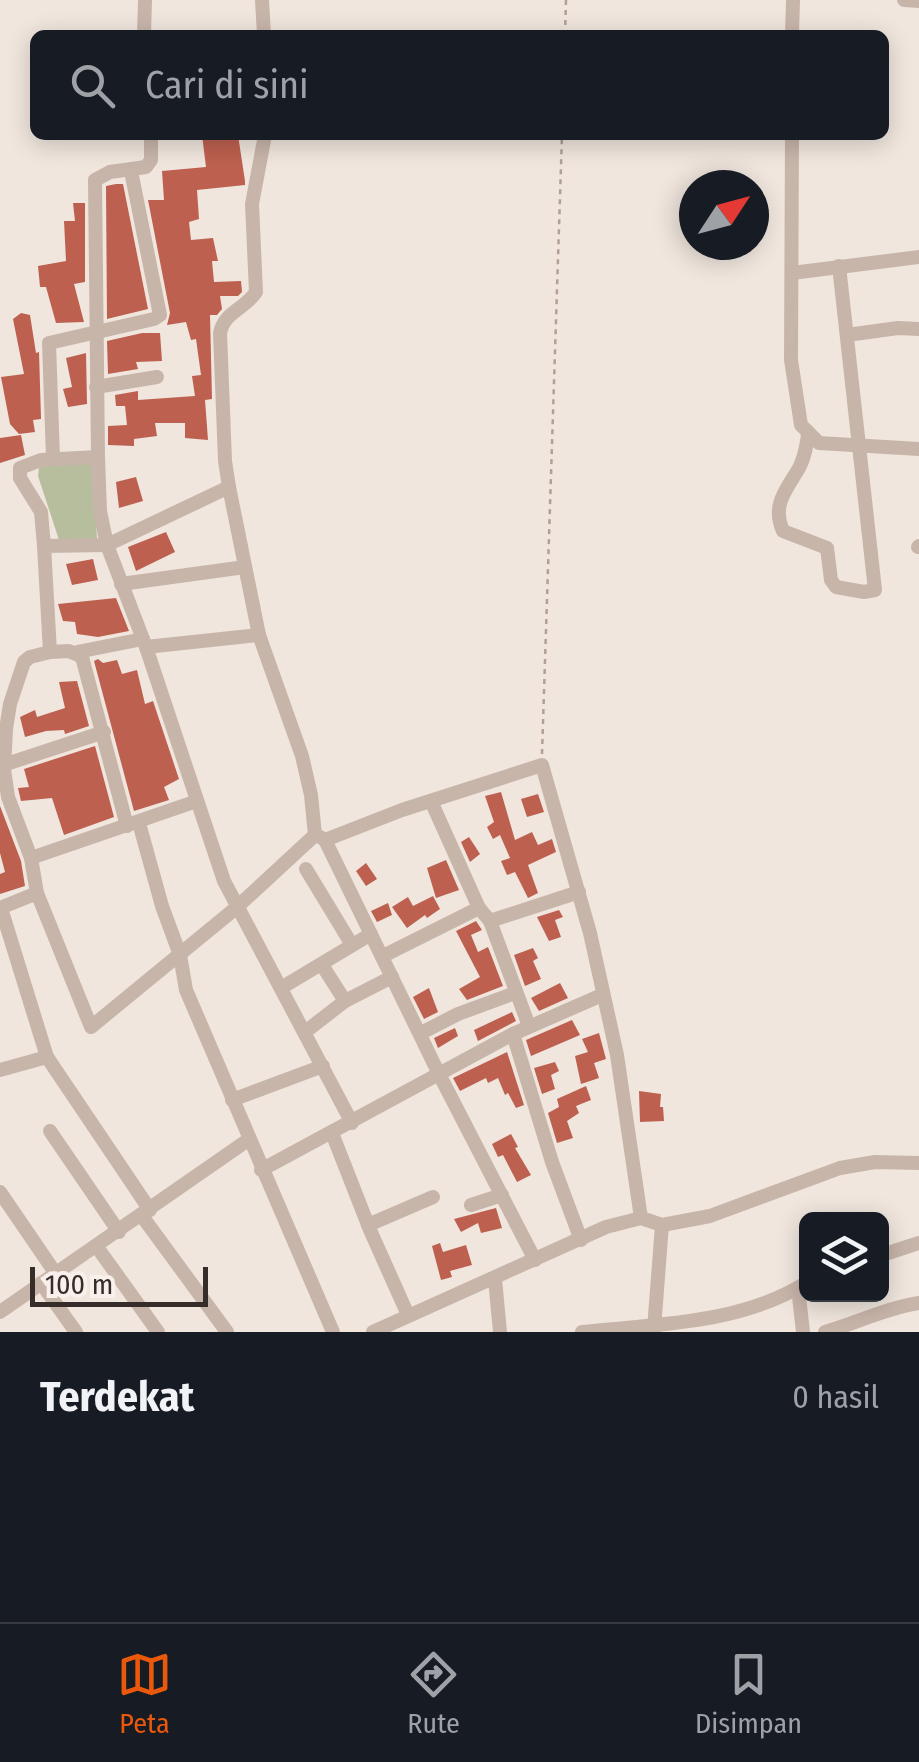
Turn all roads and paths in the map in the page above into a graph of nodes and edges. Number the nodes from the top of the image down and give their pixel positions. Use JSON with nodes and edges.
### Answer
{"nodes":[{"id":1,"x":144,"y":0,"type":"edge"},
{"id":2,"x":262,"y":0,"type":"edge"},
{"id":3,"x":566,"y":0,"type":"edge"},
{"id":4,"x":793,"y":0,"type":"edge"},
{"id":5,"x":904,"y":0,"type":"edge"},
{"id":6,"x":919,"y":0,"type":"edge"},
{"id":7,"x":144,"y":30,"type":"edge"},
{"id":8,"x":264,"y":30,"type":"edge"},
{"id":9,"x":565,"y":30,"type":"edge"},
{"id":10,"x":792,"y":30,"type":"edge"},
{"id":11,"x":150,"y":140,"type":"edge"},
{"id":12,"x":263,"y":140,"type":"edge"},
{"id":13,"x":562,"y":140,"type":"edge"},
{"id":14,"x":792,"y":140,"type":"edge"},
{"id":15,"x":131,"y":170,"type":"junction"},
{"id":16,"x":919,"y":257,"type":"edge"},
{"id":17,"x":839,"y":266,"type":"junction"},
{"id":18,"x":792,"y":273,"type":"junction"},
{"id":19,"x":97,"y":330,"type":"junction"},
{"id":20,"x":919,"y":330,"type":"edge"},
{"id":21,"x":847,"y":336,"type":"junction"},
{"id":22,"x":158,"y":377,"type":"dead end"},
{"id":23,"x":96,"y":387,"type":"junction"},
{"id":24,"x":808,"y":435,"type":"junction"},
{"id":25,"x":859,"y":446,"type":"junction"},
{"id":26,"x":919,"y":449,"type":"edge"},
{"id":27,"x":98,"y":457,"type":"junction"},
{"id":28,"x":53,"y":458,"type":"junction"},
{"id":29,"x":229,"y":487,"type":"junction"},
{"id":30,"x":107,"y":545,"type":"junction"},
{"id":31,"x":44,"y":546,"type":"junction"},
{"id":32,"x":245,"y":568,"type":"junction"},
{"id":33,"x":122,"y":584,"type":"junction"},
{"id":34,"x":259,"y":635,"type":"junction"},
{"id":35,"x":145,"y":643,"type":"junction"},
{"id":36,"x":50,"y":652,"type":"junction"},
{"id":37,"x":76,"y":652,"type":"junction"},
{"id":38,"x":104,"y":732,"type":"junction"},
{"id":39,"x":2,"y":765,"type":"edge"},
{"id":40,"x":542,"y":765,"type":"junction"},
{"id":41,"x":196,"y":800,"type":"junction"},
{"id":42,"x":431,"y":800,"type":"junction"},
{"id":43,"x":133,"y":824,"type":"junction"},
{"id":44,"x":320,"y":838,"type":"junction"},
{"id":45,"x":31,"y":858,"type":"junction"},
{"id":46,"x":306,"y":869,"type":"dead end"},
{"id":47,"x":578,"y":892,"type":"junction"},
{"id":48,"x":37,"y":893,"type":"junction"},
{"id":49,"x":0,"y":908,"type":"edge"},
{"id":50,"x":236,"y":908,"type":"junction"},
{"id":51,"x":479,"y":908,"type":"junction"},
{"id":52,"x":490,"y":921,"type":"junction"},
{"id":53,"x":371,"y":934,"type":"junction"},
{"id":54,"x":352,"y":945,"type":"junction"},
{"id":55,"x":180,"y":955,"type":"junction"},
{"id":56,"x":383,"y":956,"type":"junction"},
{"id":57,"x":322,"y":965,"type":"junction"},
{"id":58,"x":392,"y":977,"type":"junction"},
{"id":59,"x":281,"y":988,"type":"junction"},
{"id":60,"x":515,"y":993,"type":"junction"},
{"id":61,"x":602,"y":995,"type":"junction"},
{"id":62,"x":345,"y":1001,"type":"junction"},
{"id":63,"x":529,"y":1026,"type":"junction"},
{"id":64,"x":305,"y":1032,"type":"junction"},
{"id":65,"x":421,"y":1033,"type":"junction"},
{"id":66,"x":513,"y":1034,"type":"junction"},
{"id":67,"x":47,"y":1058,"type":"junction"},
{"id":68,"x":323,"y":1066,"type":"junction"},
{"id":69,"x":0,"y":1070,"type":"edge"},
{"id":70,"x":438,"y":1074,"type":"junction"},
{"id":71,"x":232,"y":1100,"type":"junction"},
{"id":72,"x":352,"y":1123,"type":"junction"},
{"id":73,"x":50,"y":1132,"type":"dead end"},
{"id":74,"x":332,"y":1132,"type":"junction"},
{"id":75,"x":248,"y":1140,"type":"junction"},
{"id":76,"x":919,"y":1163,"type":"edge"},
{"id":77,"x":261,"y":1170,"type":"junction"},
{"id":78,"x":0,"y":1192,"type":"edge"},
{"id":79,"x":502,"y":1195,"type":"junction"},
{"id":80,"x":433,"y":1197,"type":"dead end"},
{"id":81,"x":471,"y":1205,"type":"dead end"},
{"id":82,"x":146,"y":1213,"type":"junction"},
{"id":83,"x":641,"y":1218,"type":"junction"},
{"id":84,"x":368,"y":1224,"type":"junction"},
{"id":85,"x":662,"y":1225,"type":"junction"},
{"id":86,"x":119,"y":1232,"type":"junction"},
{"id":87,"x":581,"y":1240,"type":"junction"},
{"id":88,"x":919,"y":1243,"type":"edge"},
{"id":89,"x":97,"y":1246,"type":"junction"},
{"id":90,"x":889,"y":1253,"type":"edge"},
{"id":91,"x":534,"y":1260,"type":"junction"},
{"id":92,"x":56,"y":1274,"type":"junction"},
{"id":93,"x":495,"y":1279,"type":"junction"},
{"id":94,"x":41,"y":1283,"type":"junction"},
{"id":95,"x":799,"y":1286,"type":"edge"},
{"id":96,"x":802,"y":1302,"type":"edge"},
{"id":97,"x":919,"y":1303,"type":"edge"},
{"id":98,"x":0,"y":1312,"type":"edge"},
{"id":99,"x":408,"y":1315,"type":"junction"},
{"id":100,"x":863,"y":1327,"type":"edge"},
{"id":101,"x":654,"y":1328,"type":"edge"},
{"id":102,"x":76,"y":1332,"type":"edge"},
{"id":103,"x":158,"y":1332,"type":"edge"},
{"id":104,"x":226,"y":1332,"type":"edge"},
{"id":105,"x":333,"y":1332,"type":"edge"},
{"id":106,"x":372,"y":1332,"type":"edge"},
{"id":107,"x":500,"y":1332,"type":"edge"},
{"id":108,"x":582,"y":1332,"type":"edge"},
{"id":109,"x":803,"y":1332,"type":"edge"},
{"id":110,"x":824,"y":1332,"type":"edge"}],
"edges":[{"from":1,"to":7,"type":"street"},
{"from":2,"to":8,"type":"street"},
{"from":3,"to":9,"type":"path"},
{"from":4,"to":10,"type":"street"},
{"from":5,"to":6,"type":"street"},
{"from":11,"to":15,"type":"street"},
{"from":12,"to":29,"type":"street"},
{"from":13,"to":40,"type":"path"},
{"from":14,"to":18,"type":"street"},
{"from":15,"to":19,"type":"street"},
{"from":15,"to":19,"type":"street"},
{"from":16,"to":17,"type":"street"},
{"from":17,"to":18,"type":"street"},
{"from":17,"to":21,"type":"street"},
{"from":18,"to":24,"type":"street"},
{"from":19,"to":23,"type":"street"},
{"from":19,"to":28,"type":"street"},
{"from":20,"to":21,"type":"street"},
{"from":21,"to":25,"type":"street"},
{"from":22,"to":23,"type":"street"},
{"from":23,"to":27,"type":"street"},
{"from":24,"to":25,"type":"street"},
{"from":24,"to":25,"type":"street"},
{"from":25,"to":26,"type":"street"},
{"from":27,"to":28,"type":"street"},
{"from":27,"to":30,"type":"street"},
{"from":28,"to":31,"type":"street"},
{"from":29,"to":30,"type":"street"},
{"from":29,"to":32,"type":"street"},
{"from":30,"to":31,"type":"street"},
{"from":30,"to":33,"type":"street"},
{"from":31,"to":36,"type":"street"},
{"from":32,"to":33,"type":"street"},
{"from":32,"to":34,"type":"street"},
{"from":33,"to":35,"type":"street"},
{"from":34,"to":35,"type":"street"},
{"from":34,"to":44,"type":"street"},
{"from":35,"to":37,"type":"street"},
{"from":35,"to":41,"type":"street"},
{"from":36,"to":37,"type":"street"},
{"from":36,"to":39,"type":"street"},
{"from":37,"to":38,"type":"street"},
{"from":38,"to":39,"type":"street"},
{"from":38,"to":43,"type":"street"},
{"from":39,"to":45,"type":"street"},
{"from":40,"to":42,"type":"street"},
{"from":40,"to":47,"type":"street"},
{"from":41,"to":43,"type":"street"},
{"from":41,"to":50,"type":"street"},
{"from":42,"to":44,"type":"street"},
{"from":42,"to":51,"type":"street"},
{"from":43,"to":45,"type":"street"},
{"from":43,"to":55,"type":"street"},
{"from":44,"to":50,"type":"street"},
{"from":44,"to":53,"type":"street"},
{"from":45,"to":48,"type":"street"},
{"from":46,"to":54,"type":"street"},
{"from":47,"to":52,"type":"street"},
{"from":47,"to":61,"type":"street"},
{"from":48,"to":49,"type":"street"},
{"from":48,"to":55,"type":"street"},
{"from":49,"to":67,"type":"street"},
{"from":50,"to":55,"type":"street"},
{"from":50,"to":59,"type":"street"},
{"from":51,"to":52,"type":"street"},
{"from":51,"to":56,"type":"street"},
{"from":52,"to":60,"type":"street"},
{"from":53,"to":54,"type":"street"},
{"from":53,"to":56,"type":"street"},
{"from":54,"to":57,"type":"street"},
{"from":55,"to":71,"type":"street"},
{"from":56,"to":58,"type":"street"},
{"from":57,"to":59,"type":"street"},
{"from":57,"to":62,"type":"street"},
{"from":58,"to":62,"type":"street"},
{"from":58,"to":65,"type":"street"},
{"from":59,"to":64,"type":"street"},
{"from":60,"to":63,"type":"street"},
{"from":60,"to":65,"type":"street"},
{"from":61,"to":63,"type":"street"},
{"from":61,"to":83,"type":"street"},
{"from":62,"to":64,"type":"street"},
{"from":63,"to":66,"type":"street"},
{"from":64,"to":68,"type":"street"},
{"from":65,"to":70,"type":"street"},
{"from":66,"to":70,"type":"street"},
{"from":66,"to":87,"type":"street"},
{"from":67,"to":69,"type":"street"},
{"from":67,"to":82,"type":"street"},
{"from":68,"to":71,"type":"street"},
{"from":68,"to":72,"type":"street"},
{"from":70,"to":72,"type":"street"},
{"from":70,"to":79,"type":"street"},
{"from":71,"to":75,"type":"street"},
{"from":72,"to":74,"type":"street"},
{"from":73,"to":86,"type":"street"},
{"from":74,"to":77,"type":"street"},
{"from":74,"to":84,"type":"street"},
{"from":75,"to":77,"type":"street"},
{"from":75,"to":82,"type":"street"},
{"from":76,"to":85,"type":"street"},
{"from":77,"to":105,"type":"street"},
{"from":78,"to":92,"type":"street"},
{"from":79,"to":81,"type":"street"},
{"from":79,"to":91,"type":"street"},
{"from":80,"to":84,"type":"street"},
{"from":82,"to":86,"type":"street"},
{"from":82,"to":104,"type":"street"},
{"from":83,"to":85,"type":"street"},
{"from":83,"to":87,"type":"street"},
{"from":84,"to":99,"type":"street"},
{"from":85,"to":101,"type":"street"},
{"from":86,"to":89,"type":"street"},
{"from":87,"to":91,"type":"street"},
{"from":88,"to":90,"type":"street"},
{"from":89,"to":92,"type":"street"},
{"from":89,"to":103,"type":"street"},
{"from":91,"to":93,"type":"street"},
{"from":92,"to":94,"type":"street"},
{"from":93,"to":99,"type":"street"},
{"from":93,"to":107,"type":"street"},
{"from":94,"to":98,"type":"street"},
{"from":94,"to":102,"type":"street"},
{"from":95,"to":101,"type":"street"},
{"from":96,"to":109,"type":"street"},
{"from":97,"to":100,"type":"street"},
{"from":99,"to":106,"type":"street"},
{"from":100,"to":110,"type":"street"},
{"from":101,"to":108,"type":"street"}]}
